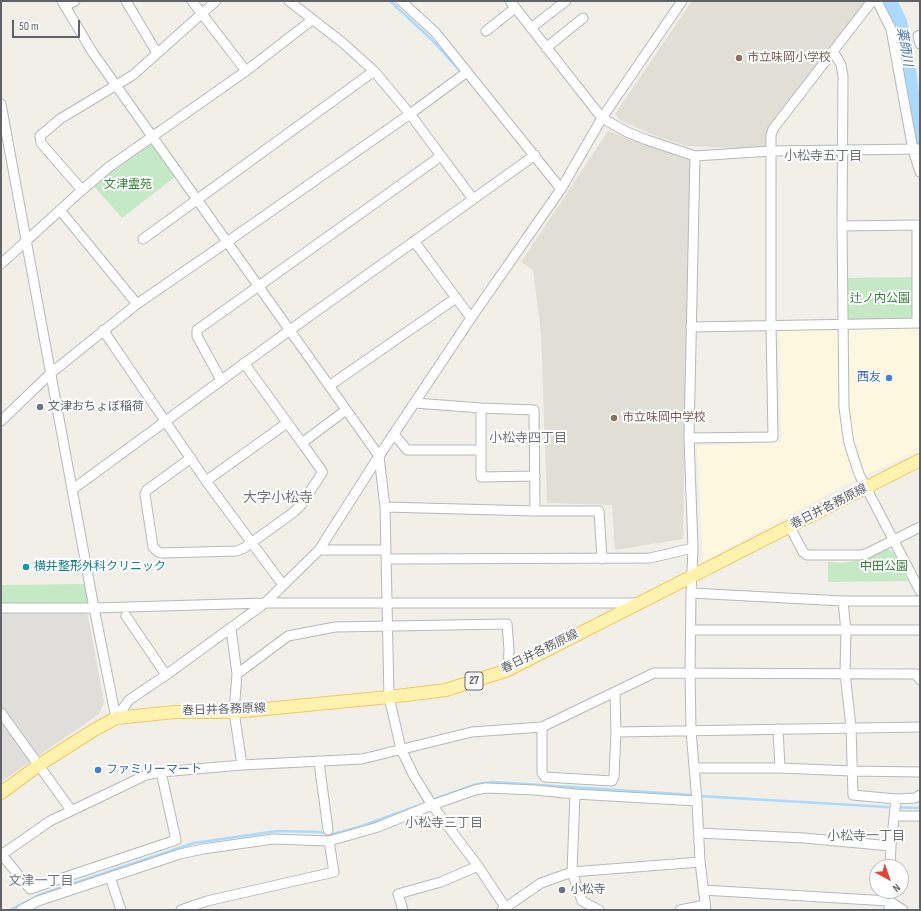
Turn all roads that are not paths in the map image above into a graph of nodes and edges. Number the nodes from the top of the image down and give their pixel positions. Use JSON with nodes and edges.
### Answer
{"nodes":[{"id":1,"x":75,"y":1,"type":"edge"},
{"id":2,"x":126,"y":1,"type":"edge"},
{"id":3,"x":192,"y":1,"type":"edge"},
{"id":4,"x":216,"y":1,"type":"edge"},
{"id":5,"x":289,"y":1,"type":"edge"},
{"id":6,"x":401,"y":1,"type":"edge"},
{"id":7,"x":566,"y":1,"type":"edge"},
{"id":8,"x":682,"y":1,"type":"edge"},
{"id":9,"x":872,"y":1,"type":"edge"},
{"id":10,"x":877,"y":1,"type":"edge"},
{"id":11,"x":64,"y":4,"type":"edge"},
{"id":12,"x":512,"y":5,"type":"edge"},
{"id":13,"x":201,"y":14,"type":"junction"},
{"id":14,"x":583,"y":18,"type":"dead end"},
{"id":15,"x":312,"y":20,"type":"junction"},
{"id":16,"x":531,"y":28,"type":"junction"},
{"id":17,"x":486,"y":31,"type":"dead end"},
{"id":18,"x":920,"y":35,"type":"edge"},
{"id":19,"x":920,"y":44,"type":"edge"},
{"id":20,"x":546,"y":48,"type":"junction"},
{"id":21,"x":832,"y":52,"type":"junction"},
{"id":22,"x":157,"y":53,"type":"junction"},
{"id":23,"x":246,"y":71,"type":"junction"},
{"id":24,"x":374,"y":71,"type":"junction"},
{"id":25,"x":468,"y":72,"type":"junction"},
{"id":26,"x":116,"y":86,"type":"junction"},
{"id":27,"x":1,"y":105,"type":"edge"},
{"id":28,"x":410,"y":114,"type":"junction"},
{"id":29,"x":602,"y":118,"type":"junction"},
{"id":30,"x":152,"y":137,"type":"junction"},
{"id":31,"x":916,"y":150,"type":"edge"},
{"id":32,"x":771,"y":151,"type":"junction"},
{"id":33,"x":843,"y":151,"type":"junction"},
{"id":34,"x":535,"y":155,"type":"junction"},
{"id":35,"x":441,"y":156,"type":"junction"},
{"id":36,"x":695,"y":156,"type":"junction"},
{"id":37,"x":920,"y":172,"type":"edge"},
{"id":38,"x":561,"y":189,"type":"junction"},
{"id":39,"x":82,"y":190,"type":"junction"},
{"id":40,"x":196,"y":198,"type":"junction"},
{"id":41,"x":473,"y":199,"type":"junction"},
{"id":42,"x":60,"y":210,"type":"junction"},
{"id":43,"x":842,"y":226,"type":"junction"},
{"id":44,"x":143,"y":238,"type":"dead end"},
{"id":45,"x":414,"y":241,"type":"junction"},
{"id":46,"x":26,"y":242,"type":"junction"},
{"id":47,"x":227,"y":242,"type":"junction"},
{"id":48,"x":1,"y":264,"type":"edge"},
{"id":49,"x":257,"y":286,"type":"junction"},
{"id":50,"x":456,"y":298,"type":"junction"},
{"id":51,"x":136,"y":304,"type":"junction"},
{"id":52,"x":471,"y":318,"type":"junction"},
{"id":53,"x":919,"y":323,"type":"edge"},
{"id":54,"x":843,"y":324,"type":"junction"},
{"id":55,"x":771,"y":325,"type":"junction"},
{"id":56,"x":691,"y":327,"type":"junction"},
{"id":57,"x":103,"y":330,"type":"junction"},
{"id":58,"x":290,"y":330,"type":"junction"},
{"id":59,"x":244,"y":363,"type":"junction"},
{"id":60,"x":50,"y":373,"type":"junction"},
{"id":61,"x":221,"y":380,"type":"junction"},
{"id":62,"x":329,"y":386,"type":"junction"},
{"id":63,"x":415,"y":403,"type":"junction"},
{"id":64,"x":481,"y":408,"type":"junction"},
{"id":65,"x":346,"y":410,"type":"junction"},
{"id":66,"x":1,"y":421,"type":"edge"},
{"id":67,"x":166,"y":421,"type":"junction"},
{"id":68,"x":287,"y":424,"type":"junction"},
{"id":69,"x":394,"y":434,"type":"junction"},
{"id":70,"x":689,"y":438,"type":"junction"},
{"id":71,"x":302,"y":443,"type":"junction"},
{"id":72,"x":481,"y":450,"type":"junction"},
{"id":73,"x":379,"y":456,"type":"junction"},
{"id":74,"x":191,"y":458,"type":"junction"},
{"id":75,"x":920,"y":460,"type":"edge"},
{"id":76,"x":536,"y":476,"type":"junction"},
{"id":77,"x":206,"y":481,"type":"junction"},
{"id":78,"x":865,"y":488,"type":"junction"},
{"id":79,"x":73,"y":489,"type":"junction"},
{"id":80,"x":385,"y":507,"type":"junction"},
{"id":81,"x":535,"y":512,"type":"junction"},
{"id":82,"x":790,"y":527,"type":"junction"},
{"id":83,"x":920,"y":527,"type":"edge"},
{"id":84,"x":894,"y":540,"type":"junction"},
{"id":85,"x":252,"y":543,"type":"junction"},
{"id":86,"x":693,"y":548,"type":"junction"},
{"id":87,"x":319,"y":550,"type":"junction"},
{"id":88,"x":385,"y":555,"type":"junction"},
{"id":89,"x":602,"y":559,"type":"junction"},
{"id":90,"x":692,"y":576,"type":"junction"},
{"id":91,"x":283,"y":584,"type":"junction"},
{"id":92,"x":920,"y":591,"type":"edge"},
{"id":93,"x":691,"y":593,"type":"junction"},
{"id":94,"x":843,"y":601,"type":"junction"},
{"id":95,"x":920,"y":601,"type":"edge"},
{"id":96,"x":265,"y":603,"type":"junction"},
{"id":97,"x":387,"y":603,"type":"junction"},
{"id":98,"x":638,"y":603,"type":"junction"},
{"id":99,"x":1,"y":608,"type":"edge"},
{"id":100,"x":94,"y":608,"type":"junction"},
{"id":101,"x":126,"y":616,"type":"dead end"},
{"id":102,"x":388,"y":627,"type":"junction"},
{"id":103,"x":231,"y":629,"type":"junction"},
{"id":104,"x":691,"y":630,"type":"junction"},
{"id":105,"x":920,"y":630,"type":"edge"},
{"id":106,"x":846,"y":631,"type":"junction"},
{"id":107,"x":508,"y":670,"type":"junction"},
{"id":108,"x":690,"y":673,"type":"junction"},
{"id":109,"x":845,"y":673,"type":"junction"},
{"id":110,"x":237,"y":674,"type":"junction"},
{"id":111,"x":166,"y":675,"type":"junction"},
{"id":112,"x":920,"y":680,"type":"edge"},
{"id":113,"x":615,"y":693,"type":"junction"},
{"id":114,"x":389,"y":697,"type":"junction"},
{"id":115,"x":234,"y":712,"type":"junction"},
{"id":116,"x":1,"y":713,"type":"edge"},
{"id":117,"x":116,"y":718,"type":"junction"},
{"id":118,"x":542,"y":727,"type":"junction"},
{"id":119,"x":851,"y":727,"type":"junction"},
{"id":120,"x":920,"y":727,"type":"edge"},
{"id":121,"x":778,"y":729,"type":"junction"},
{"id":122,"x":691,"y":730,"type":"junction"},
{"id":123,"x":616,"y":732,"type":"junction"},
{"id":124,"x":401,"y":749,"type":"junction"},
{"id":125,"x":319,"y":762,"type":"junction"},
{"id":126,"x":242,"y":765,"type":"junction"},
{"id":127,"x":39,"y":766,"type":"junction"},
{"id":128,"x":694,"y":768,"type":"junction"},
{"id":129,"x":780,"y":768,"type":"junction"},
{"id":130,"x":161,"y":772,"type":"junction"},
{"id":131,"x":852,"y":772,"type":"junction"},
{"id":132,"x":920,"y":772,"type":"edge"},
{"id":133,"x":1,"y":793,"type":"edge"},
{"id":134,"x":575,"y":794,"type":"junction"},
{"id":135,"x":920,"y":795,"type":"edge"},
{"id":136,"x":896,"y":799,"type":"junction"},
{"id":137,"x":697,"y":801,"type":"junction"},
{"id":138,"x":432,"y":805,"type":"junction"},
{"id":139,"x":71,"y":810,"type":"junction"},
{"id":140,"x":895,"y":816,"type":"junction"},
{"id":141,"x":920,"y":816,"type":"edge"},
{"id":142,"x":328,"y":830,"type":"dead end"},
{"id":143,"x":699,"y":833,"type":"junction"},
{"id":144,"x":329,"y":841,"type":"junction"},
{"id":145,"x":891,"y":846,"type":"junction"},
{"id":146,"x":2,"y":855,"type":"edge"},
{"id":147,"x":890,"y":859,"type":"edge"},
{"id":148,"x":700,"y":862,"type":"junction"},
{"id":149,"x":478,"y":866,"type":"junction"},
{"id":150,"x":572,"y":872,"type":"junction"},
{"id":151,"x":110,"y":877,"type":"junction"},
{"id":152,"x":703,"y":890,"type":"junction"},
{"id":153,"x":889,"y":906,"type":"edge"},
{"id":154,"x":705,"y":908,"type":"edge"},
{"id":155,"x":503,"y":909,"type":"edge"},
{"id":156,"x":21,"y":910,"type":"edge"},
{"id":157,"x":121,"y":910,"type":"edge"},
{"id":158,"x":180,"y":910,"type":"edge"},
{"id":159,"x":403,"y":910,"type":"edge"},
{"id":160,"x":599,"y":910,"type":"edge"},
{"id":161,"x":680,"y":910,"type":"edge"},
{"id":162,"x":903,"y":910,"type":"edge"}],
"edges":[{"from":1,"to":11,"type":"street"},
{"from":2,"to":22,"type":"street"},
{"from":3,"to":13,"type":"street"},
{"from":4,"to":13,"type":"street"},
{"from":5,"to":15,"type":"street"},
{"from":6,"to":25,"type":"street"},
{"from":7,"to":16,"type":"street"},
{"from":8,"to":29,"type":"street"},
{"from":9,"to":21,"type":"street"},
{"from":10,"to":31,"type":"street"},
{"from":11,"to":26,"type":"street"},
{"from":12,"to":16,"type":"street"},
{"from":12,"to":17,"type":"street"},
{"from":13,"to":22,"type":"street"},
{"from":13,"to":23,"type":"street"},
{"from":14,"to":20,"type":"street"},
{"from":15,"to":23,"type":"street"},
{"from":15,"to":24,"type":"street"},
{"from":16,"to":20,"type":"street"},
{"from":18,"to":19,"type":"street"},
{"from":20,"to":29,"type":"street"},
{"from":21,"to":32,"type":"street"},
{"from":21,"to":33,"type":"street"},
{"from":22,"to":26,"type":"street"},
{"from":23,"to":30,"type":"street"},
{"from":24,"to":28,"type":"street"},
{"from":24,"to":40,"type":"street"},
{"from":25,"to":28,"type":"street"},
{"from":25,"to":34,"type":"street"},
{"from":26,"to":30,"type":"street"},
{"from":26,"to":39,"type":"street"},
{"from":27,"to":46,"type":"street"},
{"from":28,"to":35,"type":"street"},
{"from":28,"to":47,"type":"street"},
{"from":29,"to":36,"type":"street"},
{"from":29,"to":38,"type":"street"},
{"from":30,"to":39,"type":"street"},
{"from":30,"to":40,"type":"street"},
{"from":31,"to":33,"type":"street"},
{"from":31,"to":37,"type":"street"},
{"from":32,"to":33,"type":"street"},
{"from":32,"to":36,"type":"street"},
{"from":32,"to":55,"type":"street"},
{"from":33,"to":43,"type":"street"},
{"from":34,"to":38,"type":"street"},
{"from":34,"to":41,"type":"street"},
{"from":35,"to":41,"type":"street"},
{"from":35,"to":49,"type":"street"},
{"from":36,"to":56,"type":"street"},
{"from":38,"to":52,"type":"street"},
{"from":39,"to":42,"type":"street"},
{"from":40,"to":44,"type":"street"},
{"from":40,"to":47,"type":"street"},
{"from":41,"to":45,"type":"street"},
{"from":42,"to":46,"type":"street"},
{"from":42,"to":51,"type":"street"},
{"from":43,"to":53,"type":"street"},
{"from":43,"to":54,"type":"street"},
{"from":45,"to":50,"type":"street"},
{"from":45,"to":58,"type":"street"},
{"from":46,"to":48,"type":"street"},
{"from":46,"to":60,"type":"street"},
{"from":47,"to":49,"type":"street"},
{"from":47,"to":51,"type":"street"},
{"from":49,"to":58,"type":"street"},
{"from":49,"to":61,"type":"street"},
{"from":50,"to":52,"type":"street"},
{"from":50,"to":62,"type":"street"},
{"from":51,"to":57,"type":"street"},
{"from":52,"to":63,"type":"street"},
{"from":53,"to":54,"type":"street"},
{"from":54,"to":55,"type":"street"},
{"from":54,"to":78,"type":"street"},
{"from":55,"to":56,"type":"street"},
{"from":55,"to":70,"type":"street"},
{"from":56,"to":70,"type":"street"},
{"from":57,"to":60,"type":"street"},
{"from":57,"to":67,"type":"street"},
{"from":58,"to":59,"type":"street"},
{"from":58,"to":62,"type":"street"},
{"from":59,"to":61,"type":"street"},
{"from":59,"to":68,"type":"street"},
{"from":60,"to":66,"type":"street"},
{"from":60,"to":79,"type":"street"},
{"from":61,"to":67,"type":"street"},
{"from":62,"to":65,"type":"street"},
{"from":63,"to":64,"type":"street"},
{"from":63,"to":69,"type":"street"},
{"from":64,"to":72,"type":"street"},
{"from":64,"to":76,"type":"street"},
{"from":65,"to":71,"type":"street"},
{"from":65,"to":73,"type":"street"},
{"from":67,"to":74,"type":"street"},
{"from":67,"to":79,"type":"street"},
{"from":68,"to":71,"type":"street"},
{"from":68,"to":77,"type":"street"},
{"from":69,"to":72,"type":"street"},
{"from":69,"to":73,"type":"street"},
{"from":70,"to":86,"type":"street"},
{"from":71,"to":85,"type":"street"},
{"from":72,"to":76,"type":"street"},
{"from":73,"to":80,"type":"street"},
{"from":73,"to":87,"type":"street"},
{"from":74,"to":77,"type":"street"},
{"from":74,"to":85,"type":"street"},
{"from":75,"to":78,"type":"main road","name":"春日井各務原線","number":"27"},
{"from":76,"to":81,"type":"street"},
{"from":77,"to":85,"type":"street"},
{"from":78,"to":82,"type":"main road","name":"春日井各務原線","number":"27"},
{"from":78,"to":84,"type":"street"},
{"from":79,"to":100,"type":"street"},
{"from":80,"to":81,"type":"street"},
{"from":80,"to":88,"type":"street"},
{"from":81,"to":89,"type":"street"},
{"from":82,"to":84,"type":"street"},
{"from":82,"to":90,"type":"main road","name":"春日井各務原線","number":"27"},
{"from":83,"to":84,"type":"street"},
{"from":84,"to":92,"type":"street"},
{"from":85,"to":91,"type":"street"},
{"from":86,"to":89,"type":"street"},
{"from":86,"to":90,"type":"street"},
{"from":87,"to":88,"type":"street"},
{"from":87,"to":91,"type":"street"},
{"from":88,"to":89,"type":"street"},
{"from":88,"to":97,"type":"street"},
{"from":90,"to":93,"type":"street"},
{"from":90,"to":98,"type":"main road","name":"春日井各務原線","number":"27"},
{"from":91,"to":96,"type":"street"},
{"from":93,"to":94,"type":"street"},
{"from":93,"to":104,"type":"street"},
{"from":94,"to":95,"type":"street"},
{"from":94,"to":106,"type":"street"},
{"from":96,"to":97,"type":"street"},
{"from":96,"to":100,"type":"street"},
{"from":96,"to":103,"type":"street"},
{"from":97,"to":98,"type":"street"},
{"from":97,"to":102,"type":"street"},
{"from":98,"to":107,"type":"main road","name":"春日井各務原線","number":"27"},
{"from":99,"to":100,"type":"street"},
{"from":100,"to":117,"type":"street"},
{"from":101,"to":111,"type":"street"},
{"from":102,"to":107,"type":"street"},
{"from":102,"to":110,"type":"street"},
{"from":102,"to":114,"type":"street"},
{"from":103,"to":110,"type":"street"},
{"from":103,"to":111,"type":"street"},
{"from":104,"to":106,"type":"street"},
{"from":104,"to":108,"type":"street"},
{"from":105,"to":106,"type":"street"},
{"from":106,"to":109,"type":"street"},
{"from":107,"to":114,"type":"main road","name":"春日井各務原線","number":"27"},
{"from":108,"to":109,"type":"street"},
{"from":108,"to":113,"type":"street"},
{"from":108,"to":122,"type":"street"},
{"from":109,"to":112,"type":"street"},
{"from":109,"to":119,"type":"street"},
{"from":110,"to":115,"type":"street"},
{"from":111,"to":117,"type":"street"},
{"from":113,"to":118,"type":"street"},
{"from":113,"to":123,"type":"street"},
{"from":114,"to":115,"type":"main road","name":"春日井各務原線","number":"27"},
{"from":114,"to":124,"type":"street"},
{"from":115,"to":117,"type":"main road","name":"春日井各務原線","number":"27"},
{"from":115,"to":126,"type":"street"},
{"from":116,"to":127,"type":"street"},
{"from":117,"to":127,"type":"main road","name":"春日井各務原線","number":"27"},
{"from":118,"to":123,"type":"street"},
{"from":118,"to":124,"type":"street"},
{"from":119,"to":120,"type":"street"},
{"from":119,"to":121,"type":"street"},
{"from":119,"to":131,"type":"street"},
{"from":121,"to":122,"type":"street"},
{"from":121,"to":129,"type":"street"},
{"from":122,"to":123,"type":"street"},
{"from":122,"to":128,"type":"street"},
{"from":124,"to":125,"type":"street"},
{"from":124,"to":138,"type":"street"},
{"from":125,"to":126,"type":"street"},
{"from":125,"to":142,"type":"street"},
{"from":126,"to":130,"type":"street"},
{"from":127,"to":133,"type":"main road","name":"春日井各務原線","number":"27"},
{"from":127,"to":139,"type":"street"},
{"from":128,"to":129,"type":"street"},
{"from":128,"to":137,"type":"street"},
{"from":129,"to":131,"type":"street"},
{"from":130,"to":139,"type":"street"},
{"from":130,"to":146,"type":"street"},
{"from":131,"to":132,"type":"street"},
{"from":131,"to":136,"type":"street"},
{"from":134,"to":137,"type":"street"},
{"from":134,"to":138,"type":"street"},
{"from":134,"to":150,"type":"street"},
{"from":135,"to":136,"type":"street"},
{"from":136,"to":140,"type":"street"},
{"from":137,"to":143,"type":"street"},
{"from":138,"to":144,"type":"street"},
{"from":138,"to":149,"type":"street"},
{"from":139,"to":146,"type":"street"},
{"from":140,"to":141,"type":"street"},
{"from":140,"to":145,"type":"street"},
{"from":143,"to":145,"type":"street"},
{"from":143,"to":148,"type":"street"},
{"from":144,"to":151,"type":"street"},
{"from":144,"to":158,"type":"street"},
{"from":145,"to":147,"type":"street"},
{"from":148,"to":150,"type":"street"},
{"from":148,"to":152,"type":"street"},
{"from":149,"to":155,"type":"street"},
{"from":149,"to":159,"type":"street"},
{"from":150,"to":155,"type":"street"},
{"from":150,"to":160,"type":"street"},
{"from":151,"to":156,"type":"street"},
{"from":151,"to":157,"type":"street"},
{"from":152,"to":153,"type":"street"},
{"from":152,"to":154,"type":"street"},
{"from":153,"to":162,"type":"street"},
{"from":154,"to":161,"type":"street"}]}
